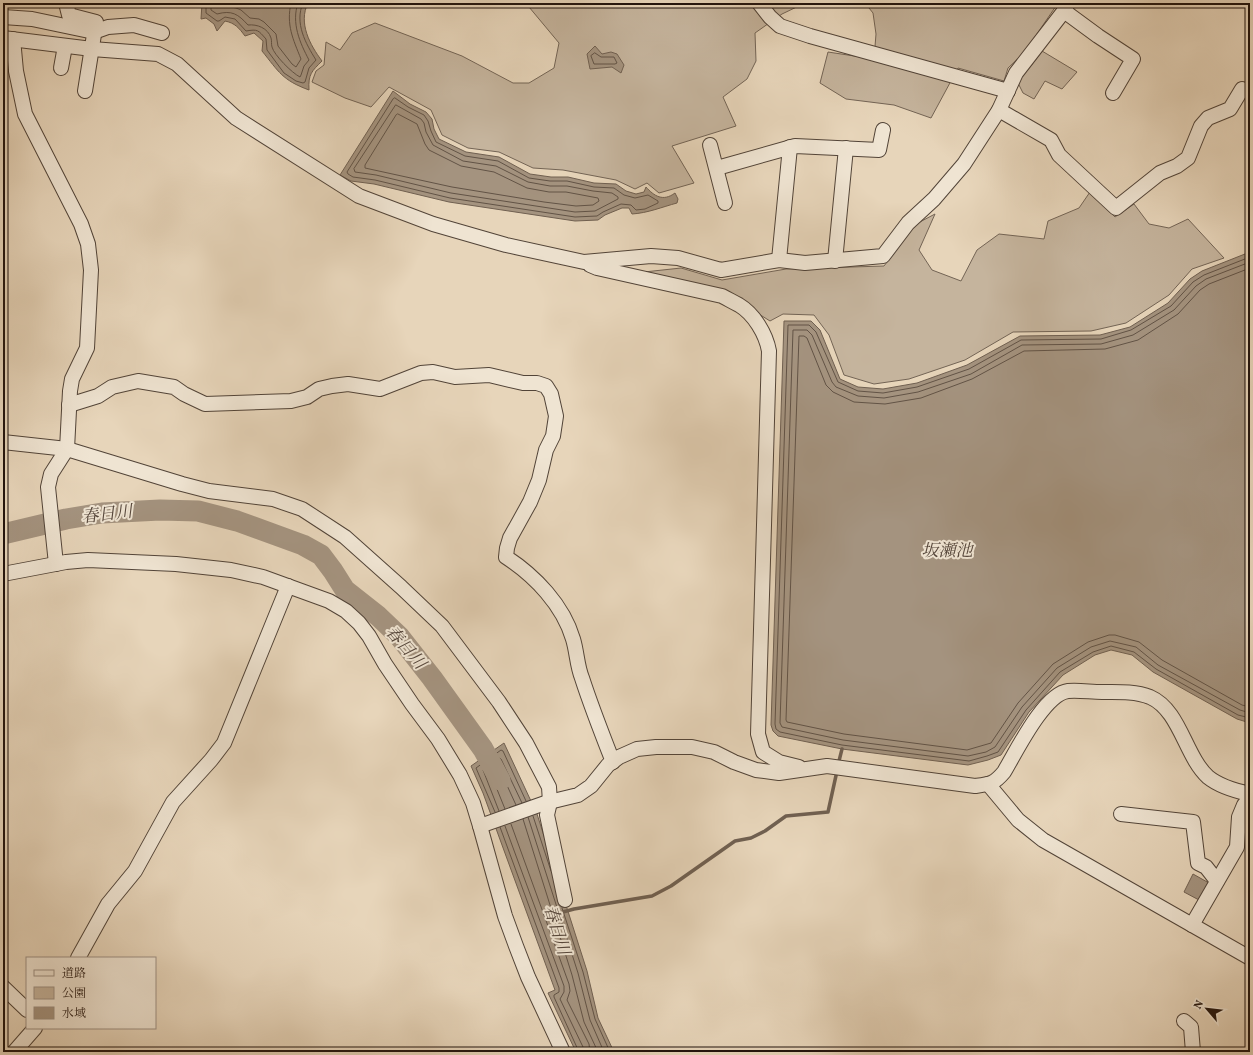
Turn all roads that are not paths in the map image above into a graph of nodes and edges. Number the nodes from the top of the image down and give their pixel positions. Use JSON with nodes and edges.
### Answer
{"nodes":[{"id":1,"x":66,"y":3,"type":"edge"},
{"id":2,"x":759,"y":3,"type":"edge"},
{"id":3,"x":1066,"y":7,"type":"edge"},
{"id":4,"x":3,"y":17,"type":"edge"},
{"id":5,"x":94,"y":32,"type":"junction"},
{"id":6,"x":162,"y":33,"type":"dead end"},
{"id":7,"x":8,"y":38,"type":"edge"},
{"id":8,"x":65,"y":46,"type":"junction"},
{"id":9,"x":92,"y":49,"type":"junction"},
{"id":10,"x":61,"y":68,"type":"dead end"},
{"id":11,"x":1242,"y":89,"type":"dead end"},
{"id":12,"x":1008,"y":90,"type":"junction"},
{"id":13,"x":85,"y":91,"type":"dead end"},
{"id":14,"x":1112,"y":93,"type":"dead end"},
{"id":15,"x":999,"y":110,"type":"junction"},
{"id":16,"x":883,"y":130,"type":"dead end"},
{"id":17,"x":710,"y":145,"type":"dead end"},
{"id":18,"x":790,"y":147,"type":"junction"},
{"id":19,"x":846,"y":148,"type":"junction"},
{"id":20,"x":717,"y":168,"type":"junction"},
{"id":21,"x":725,"y":203,"type":"dead end"},
{"id":22,"x":779,"y":260,"type":"junction"},
{"id":23,"x":836,"y":261,"type":"junction"},
{"id":24,"x":584,"y":262,"type":"junction"},
{"id":25,"x":69,"y":405,"type":"junction"},
{"id":26,"x":3,"y":442,"type":"edge"},
{"id":27,"x":67,"y":450,"type":"junction"},
{"id":28,"x":56,"y":564,"type":"junction"},
{"id":29,"x":3,"y":574,"type":"edge"},
{"id":30,"x":288,"y":586,"type":"junction"},
{"id":31,"x":613,"y":762,"type":"junction"},
{"id":32,"x":806,"y":769,"type":"junction"},
{"id":33,"x":988,"y":784,"type":"junction"},
{"id":34,"x":1250,"y":794,"type":"edge"},
{"id":35,"x":1250,"y":798,"type":"edge"},
{"id":36,"x":547,"y":803,"type":"junction"},
{"id":37,"x":1121,"y":814,"type":"dead end"},
{"id":38,"x":482,"y":825,"type":"junction"},
{"id":39,"x":1217,"y":881,"type":"junction"},
{"id":40,"x":565,"y":900,"type":"dead end"},
{"id":41,"x":1192,"y":925,"type":"junction"},
{"id":42,"x":79,"y":957,"type":"edge"},
{"id":43,"x":1250,"y":958,"type":"edge"},
{"id":44,"x":3,"y":987,"type":"edge"},
{"id":45,"x":26,"y":1009,"type":"edge"},
{"id":46,"x":1184,"y":1021,"type":"dead end"},
{"id":47,"x":34,"y":1029,"type":"edge"},
{"id":48,"x":14,"y":1052,"type":"edge"},
{"id":49,"x":563,"y":1052,"type":"edge"},
{"id":50,"x":1193,"y":1052,"type":"edge"}],
"edges":[{"from":1,"to":5,"type":"street"},
{"from":2,"to":12,"type":"street"},
{"from":3,"to":12,"type":"street"},
{"from":3,"to":14,"type":"street"},
{"from":4,"to":5,"type":"street"},
{"from":5,"to":6,"type":"street"},
{"from":5,"to":9,"type":"street"},
{"from":7,"to":8,"type":"street"},
{"from":7,"to":25,"type":"street"},
{"from":8,"to":9,"type":"street"},
{"from":8,"to":10,"type":"street"},
{"from":9,"to":13,"type":"street"},
{"from":9,"to":24,"type":"street"},
{"from":11,"to":15,"type":"street"},
{"from":12,"to":15,"type":"street"},
{"from":15,"to":23,"type":"street"},
{"from":16,"to":19,"type":"street"},
{"from":17,"to":20,"type":"street"},
{"from":18,"to":19,"type":"street"},
{"from":18,"to":20,"type":"street"},
{"from":18,"to":22,"type":"street"},
{"from":19,"to":23,"type":"street"},
{"from":20,"to":21,"type":"street"},
{"from":22,"to":23,"type":"street"},
{"from":22,"to":24,"type":"street"},
{"from":24,"to":32,"type":"street"},
{"from":25,"to":27,"type":"street"},
{"from":25,"to":31,"type":"street"},
{"from":26,"to":27,"type":"street"},
{"from":27,"to":28,"type":"street"},
{"from":27,"to":36,"type":"street"},
{"from":28,"to":29,"type":"street"},
{"from":28,"to":30,"type":"street"},
{"from":30,"to":38,"type":"street"},
{"from":30,"to":42,"type":"street"},
{"from":31,"to":32,"type":"street"},
{"from":31,"to":36,"type":"street"},
{"from":32,"to":33,"type":"street"},
{"from":33,"to":34,"type":"street"},
{"from":33,"to":41,"type":"street"},
{"from":35,"to":39,"type":"street"},
{"from":36,"to":38,"type":"street"},
{"from":36,"to":40,"type":"street"},
{"from":37,"to":39,"type":"street"},
{"from":38,"to":49,"type":"street"},
{"from":39,"to":41,"type":"street"},
{"from":41,"to":43,"type":"street"},
{"from":44,"to":45,"type":"street"},
{"from":46,"to":50,"type":"street"},
{"from":47,"to":48,"type":"street"}]}
